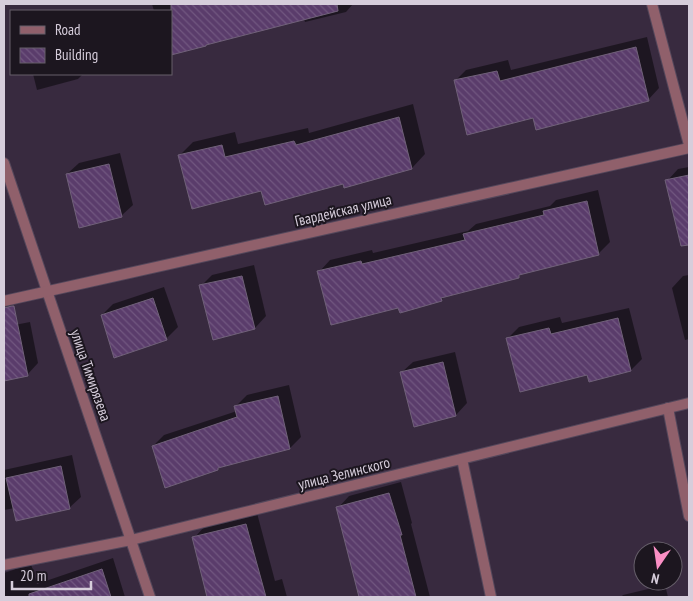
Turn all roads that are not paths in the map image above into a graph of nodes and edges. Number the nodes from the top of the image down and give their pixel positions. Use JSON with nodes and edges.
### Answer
{"nodes":[{"id":1,"x":652,"y":4,"type":"edge"},
{"id":2,"x":689,"y":147,"type":"edge"},
{"id":3,"x":4,"y":163,"type":"edge"},
{"id":4,"x":46,"y":292,"type":"junction"},
{"id":5,"x":4,"y":301,"type":"edge"},
{"id":6,"x":689,"y":403,"type":"edge"},
{"id":7,"x":668,"y":408,"type":"junction"},
{"id":8,"x":462,"y":459,"type":"junction"},
{"id":9,"x":689,"y":516,"type":"edge"},
{"id":10,"x":131,"y":540,"type":"junction"},
{"id":11,"x":4,"y":564,"type":"edge"},
{"id":12,"x":150,"y":597,"type":"edge"},
{"id":13,"x":491,"y":597,"type":"edge"}],
"edges":[{"from":1,"to":2,"type":"street"},
{"from":2,"to":4,"type":"street","name":"Гвардейская улица"},
{"from":3,"to":4,"type":"street","name":"улица Тимирязева"},
{"from":4,"to":5,"type":"street","name":"Гвардейская улица"},
{"from":4,"to":10,"type":"street","name":"улица Тимирязева"},
{"from":6,"to":7,"type":"street","name":"улица Зелинского"},
{"from":7,"to":8,"type":"street","name":"улица Зелинского"},
{"from":7,"to":9,"type":"street"},
{"from":8,"to":10,"type":"street","name":"улица Зелинского"},
{"from":8,"to":13,"type":"street"},
{"from":10,"to":11,"type":"street","name":"улица Зелинского"},
{"from":10,"to":12,"type":"street","name":"улица Тимирязева"}]}
